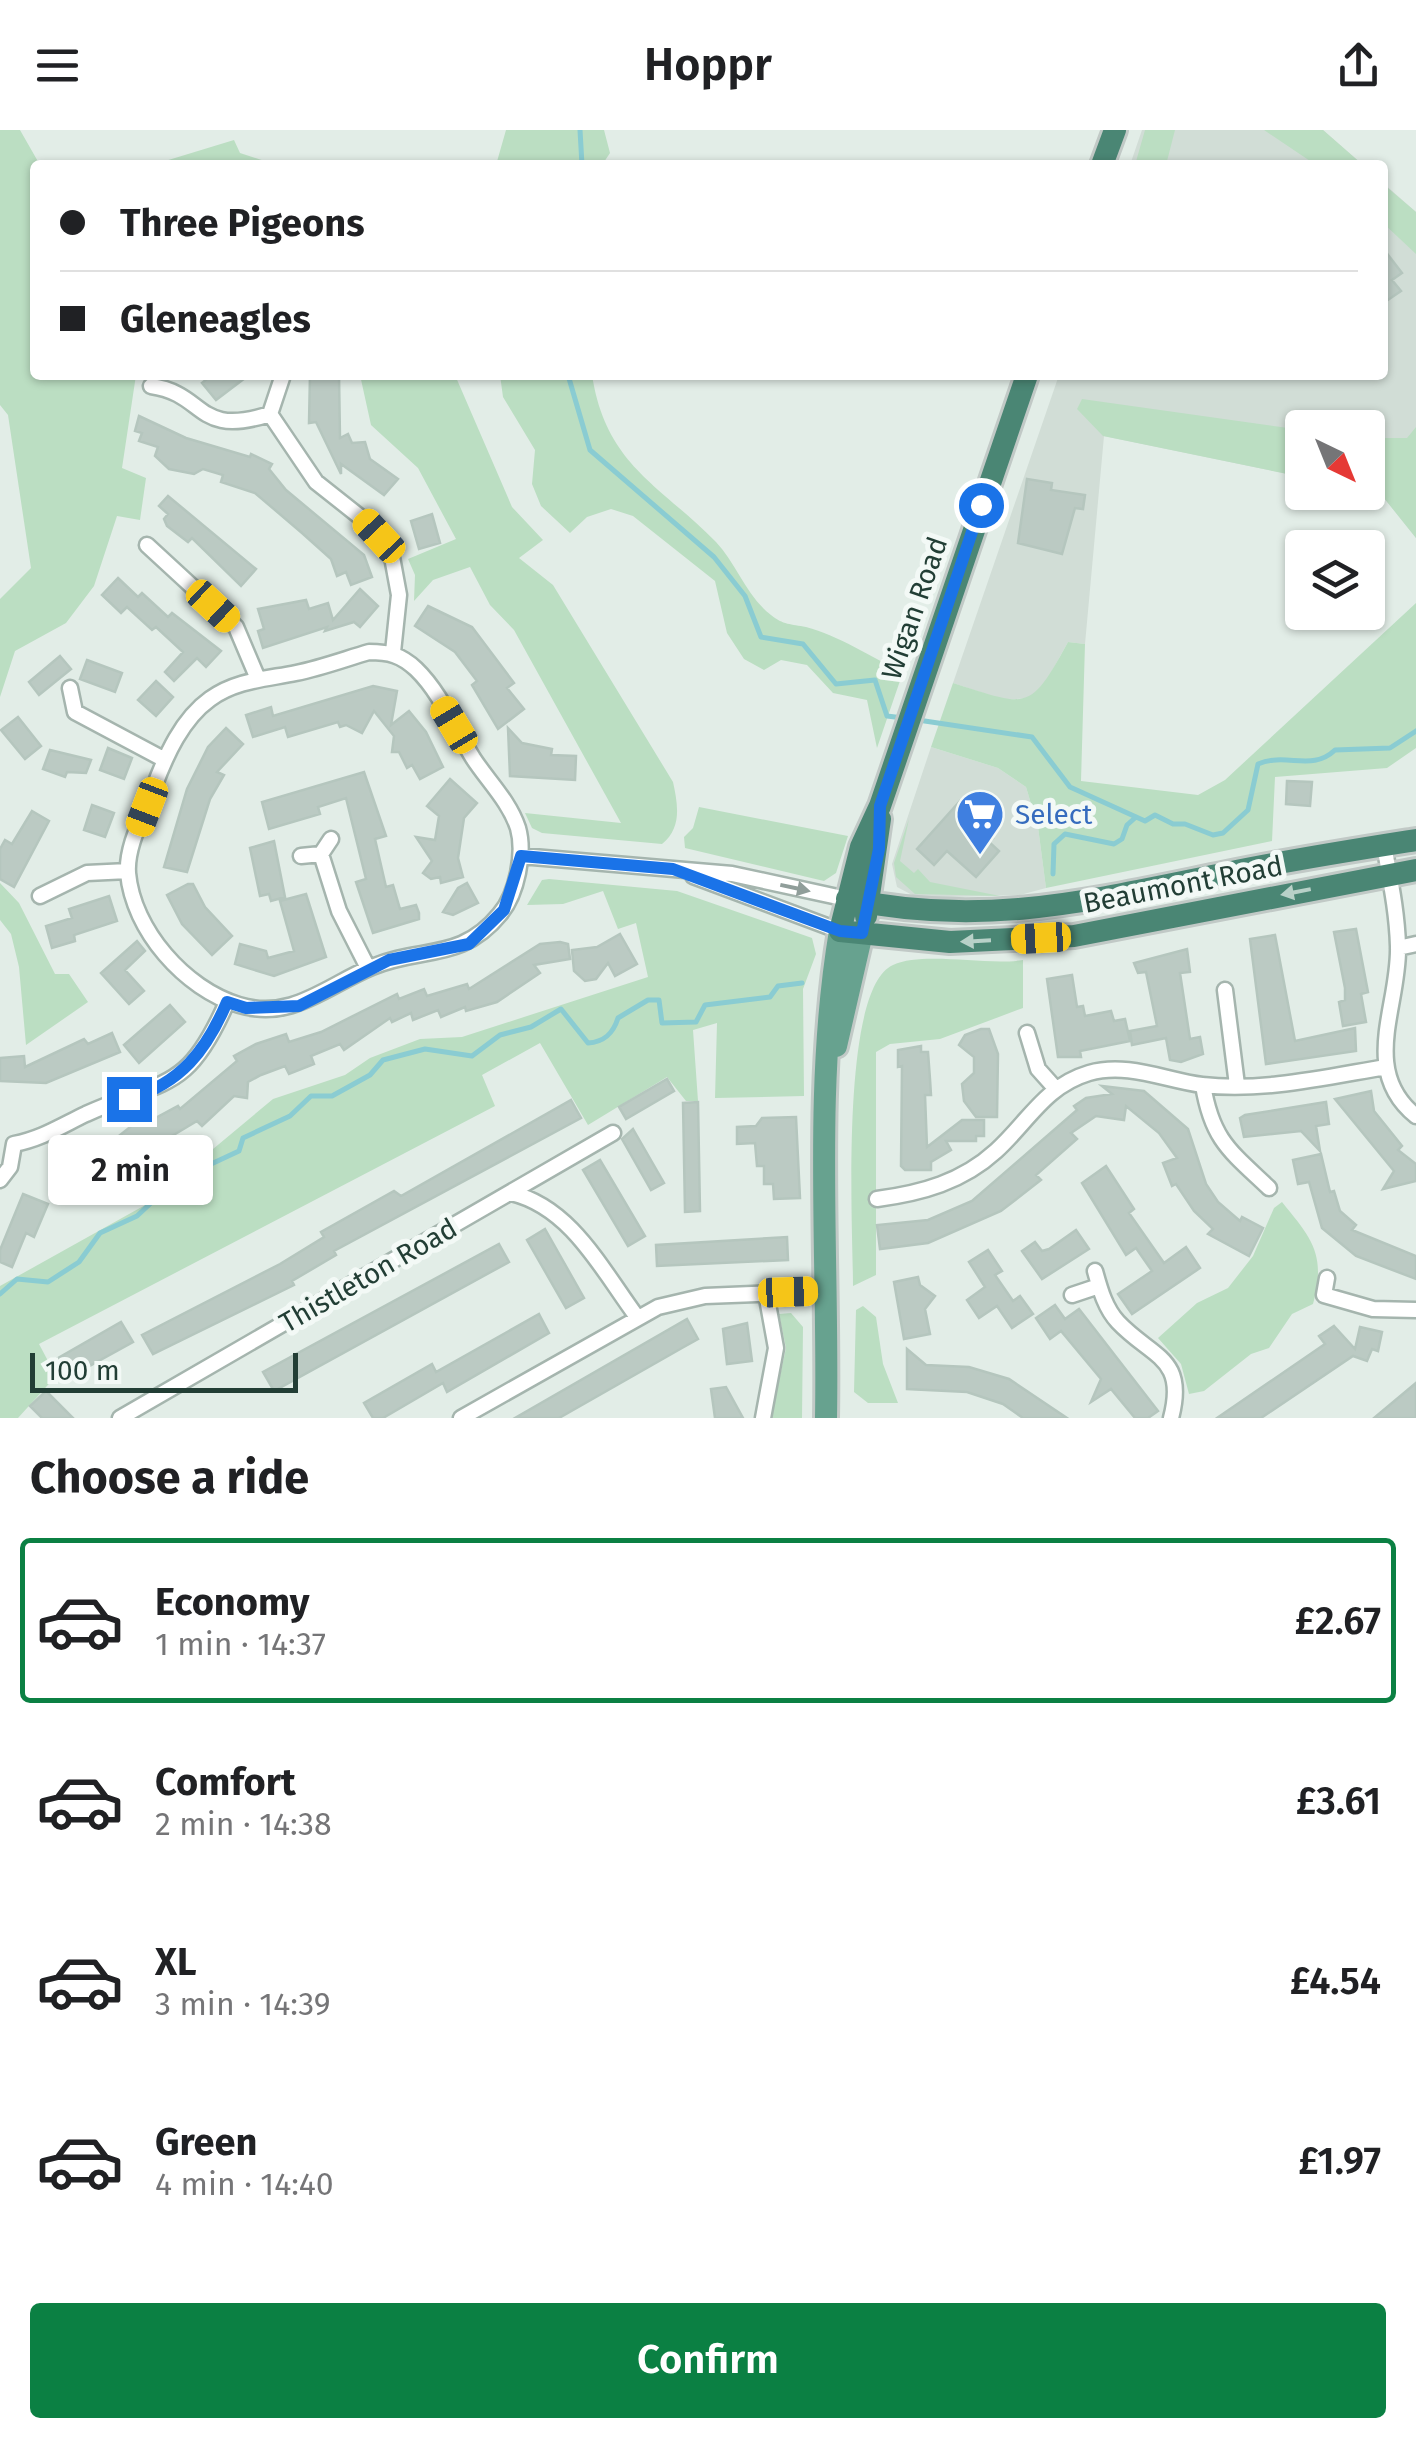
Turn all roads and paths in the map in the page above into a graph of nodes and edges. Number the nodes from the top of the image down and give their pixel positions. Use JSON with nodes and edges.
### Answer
{"nodes":[{"id":1,"x":1115,"y":130,"type":"edge"},
{"id":2,"x":1104,"y":160,"type":"edge"},
{"id":3,"x":281,"y":380,"type":"edge"},
{"id":4,"x":1026,"y":380,"type":"edge"},
{"id":5,"x":151,"y":386,"type":"dead end"},
{"id":6,"x":270,"y":414,"type":"junction"},
{"id":7,"x":146,"y":545,"type":"dead end"},
{"id":8,"x":167,"y":564,"type":"junction"},
{"id":9,"x":156,"y":576,"type":"dead end"},
{"id":10,"x":393,"y":652,"type":"junction"},
{"id":11,"x":258,"y":679,"type":"junction"},
{"id":12,"x":70,"y":688,"type":"dead end"},
{"id":13,"x":165,"y":760,"type":"junction"},
{"id":14,"x":331,"y":839,"type":"dead end"},
{"id":15,"x":1416,"y":840,"type":"edge"},
{"id":16,"x":1384,"y":845,"type":"junction"},
{"id":17,"x":321,"y":854,"type":"junction"},
{"id":18,"x":301,"y":856,"type":"dead end"},
{"id":19,"x":521,"y":856,"type":"junction"},
{"id":20,"x":63,"y":863,"type":"dead end"},
{"id":21,"x":673,"y":869,"type":"junction"},
{"id":22,"x":1416,"y":870,"type":"edge"},
{"id":23,"x":128,"y":871,"type":"junction"},
{"id":24,"x":1392,"y":873,"type":"junction"},
{"id":25,"x":70,"y":878,"type":"junction"},
{"id":26,"x":40,"y":896,"type":"dead end"},
{"id":27,"x":858,"y":901,"type":"junction"},
{"id":28,"x":851,"y":932,"type":"junction"},
{"id":29,"x":1416,"y":944,"type":"edge"},
{"id":30,"x":1398,"y":948,"type":"junction"},
{"id":31,"x":368,"y":968,"type":"junction"},
{"id":32,"x":1225,"y":990,"type":"dead end"},
{"id":33,"x":227,"y":1002,"type":"junction"},
{"id":34,"x":1229,"y":1020,"type":"junction"},
{"id":35,"x":1212,"y":1023,"type":"dead end"},
{"id":36,"x":1027,"y":1033,"type":"dead end"},
{"id":37,"x":1034,"y":1056,"type":"junction"},
{"id":38,"x":1018,"y":1061,"type":"dead end"},
{"id":39,"x":1386,"y":1067,"type":"junction"},
{"id":40,"x":1203,"y":1085,"type":"junction"},
{"id":41,"x":1237,"y":1085,"type":"junction"},
{"id":42,"x":1055,"y":1088,"type":"junction"},
{"id":43,"x":1416,"y":1116,"type":"edge"},
{"id":44,"x":613,"y":1132,"type":"dead end"},
{"id":45,"x":7,"y":1142,"type":"edge"},
{"id":46,"x":0,"y":1180,"type":"edge"},
{"id":47,"x":1270,"y":1188,"type":"dead end"},
{"id":48,"x":512,"y":1193,"type":"junction"},
{"id":49,"x":877,"y":1199,"type":"dead end"},
{"id":50,"x":1327,"y":1278,"type":"dead end"},
{"id":51,"x":828,"y":1291,"type":"junction"},
{"id":52,"x":766,"y":1293,"type":"junction"},
{"id":53,"x":1072,"y":1295,"type":"dead end"},
{"id":54,"x":1416,"y":1310,"type":"edge"},
{"id":55,"x":637,"y":1317,"type":"junction"},
{"id":56,"x":120,"y":1418,"type":"edge"},
{"id":57,"x":461,"y":1418,"type":"edge"},
{"id":58,"x":763,"y":1418,"type":"edge"},
{"id":59,"x":826,"y":1418,"type":"edge"},
{"id":60,"x":1171,"y":1418,"type":"edge"}],
"edges":[{"from":1,"to":2,"type":"highway"},
{"from":3,"to":6,"type":"street"},
{"from":4,"to":27,"type":"highway","name":"Wigan Road"},
{"from":5,"to":6,"type":"street"},
{"from":6,"to":10,"type":"street"},
{"from":7,"to":8,"type":"street"},
{"from":8,"to":9,"type":"street"},
{"from":8,"to":11,"type":"street"},
{"from":10,"to":11,"type":"street"},
{"from":10,"to":19,"type":"street"},
{"from":11,"to":13,"type":"street"},
{"from":12,"to":13,"type":"street"},
{"from":13,"to":23,"type":"street"},
{"from":14,"to":17,"type":"street"},
{"from":15,"to":16,"type":"highway","name":"Beaumont Road"},
{"from":16,"to":24,"type":"street"},
{"from":16,"to":27,"type":"highway","name":"Beaumont Road"},
{"from":17,"to":18,"type":"street"},
{"from":17,"to":31,"type":"street"},
{"from":19,"to":21,"type":"street"},
{"from":19,"to":31,"type":"street"},
{"from":20,"to":25,"type":"street"},
{"from":21,"to":27,"type":"street","one_way":true},
{"from":21,"to":28,"type":"street"},
{"from":22,"to":24,"type":"highway","name":"Beaumont Road"},
{"from":23,"to":25,"type":"street"},
{"from":23,"to":33,"type":"street"},
{"from":24,"to":28,"type":"highway","name":"Beaumont Road","one_way":true},
{"from":24,"to":30,"type":"street"},
{"from":25,"to":26,"type":"street"},
{"from":27,"to":28,"type":"highway","name":"Wigan Road"},
{"from":28,"to":51,"type":"main road","name":"Wigan Road"},
{"from":29,"to":30,"type":"street"},
{"from":30,"to":39,"type":"street"},
{"from":31,"to":33,"type":"street"},
{"from":32,"to":34,"type":"street"},
{"from":33,"to":45,"type":"street"},
{"from":34,"to":35,"type":"street"},
{"from":34,"to":41,"type":"street"},
{"from":36,"to":37,"type":"street"},
{"from":37,"to":38,"type":"street"},
{"from":37,"to":42,"type":"street"},
{"from":39,"to":41,"type":"street"},
{"from":39,"to":43,"type":"street"},
{"from":40,"to":41,"type":"street"},
{"from":40,"to":42,"type":"street"},
{"from":40,"to":47,"type":"street"},
{"from":42,"to":49,"type":"street"},
{"from":44,"to":48,"type":"street","name":"Thistleton Road"},
{"from":45,"to":46,"type":"street"},
{"from":48,"to":55,"type":"street"},
{"from":48,"to":56,"type":"street","name":"Thistleton Road"},
{"from":50,"to":54,"type":"street"},
{"from":51,"to":52,"type":"street"},
{"from":51,"to":59,"type":"main road","name":"Wigan Road"},
{"from":52,"to":55,"type":"street"},
{"from":52,"to":58,"type":"street"},
{"from":53,"to":60,"type":"street"},
{"from":55,"to":57,"type":"street"}]}
